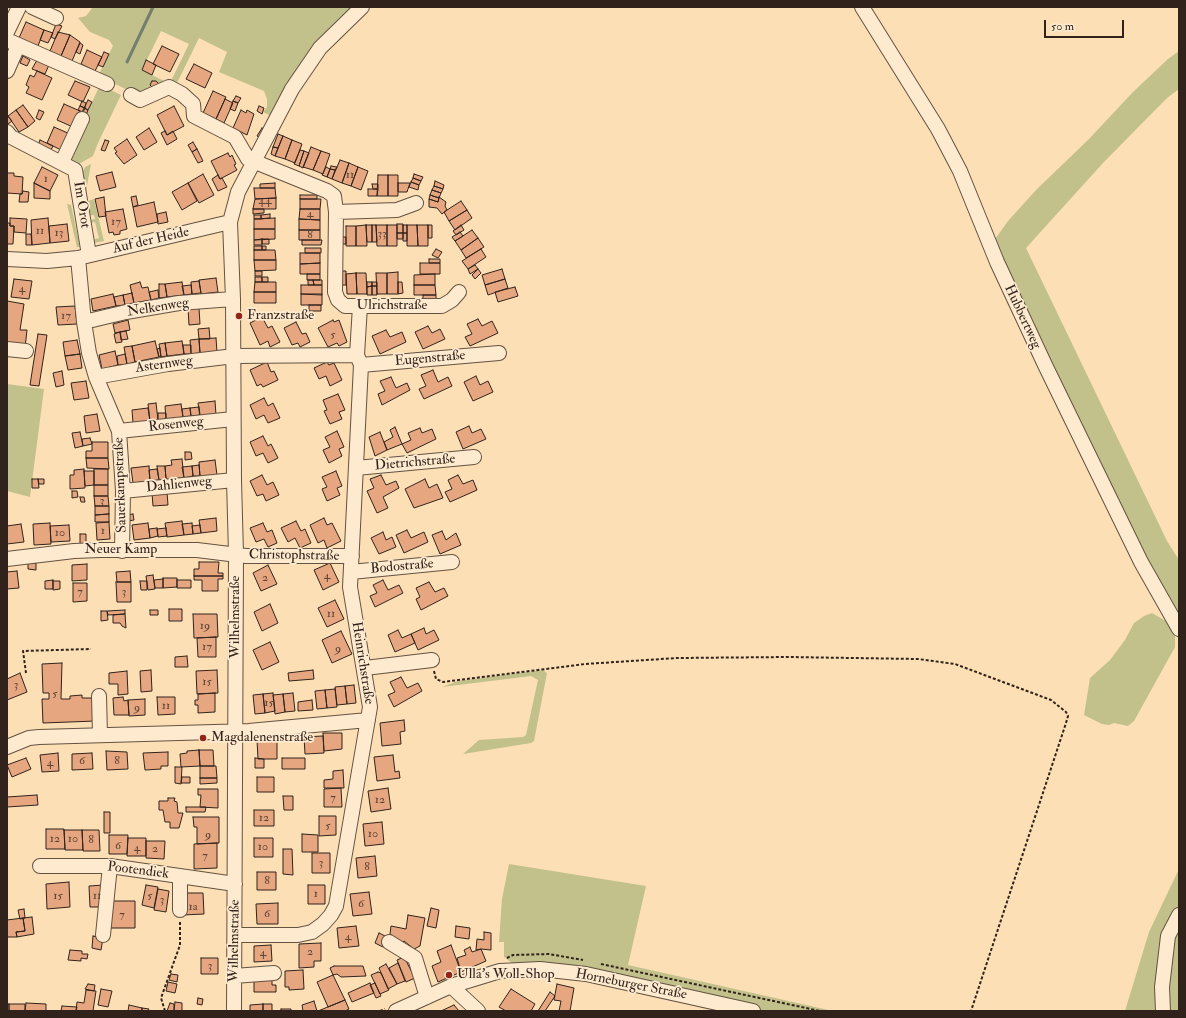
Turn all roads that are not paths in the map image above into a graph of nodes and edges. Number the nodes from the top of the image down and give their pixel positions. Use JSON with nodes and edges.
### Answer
{"nodes":[{"id":1,"x":19,"y":7,"type":"edge"},
{"id":2,"x":32,"y":7,"type":"edge"},
{"id":3,"x":362,"y":7,"type":"edge"},
{"id":4,"x":862,"y":7,"type":"edge"},
{"id":5,"x":56,"y":18,"type":"dead end"},
{"id":6,"x":7,"y":32,"type":"edge"},
{"id":7,"x":13,"y":43,"type":"edge"},
{"id":8,"x":7,"y":71,"type":"edge"},
{"id":9,"x":106,"y":84,"type":"dead end"},
{"id":10,"x":131,"y":95,"type":"dead end"},
{"id":11,"x":82,"y":119,"type":"dead end"},
{"id":12,"x":7,"y":132,"type":"edge"},
{"id":13,"x":62,"y":162,"type":"junction"},
{"id":14,"x":254,"y":162,"type":"junction"},
{"id":15,"x":416,"y":203,"type":"dead end"},
{"id":16,"x":336,"y":212,"type":"junction"},
{"id":17,"x":230,"y":222,"type":"junction"},
{"id":18,"x":83,"y":257,"type":"junction"},
{"id":19,"x":7,"y":259,"type":"edge"},
{"id":20,"x":459,"y":292,"type":"dead end"},
{"id":21,"x":233,"y":299,"type":"junction"},
{"id":22,"x":360,"y":306,"type":"junction"},
{"id":23,"x":84,"y":322,"type":"junction"},
{"id":24,"x":7,"y":349,"type":"edge"},
{"id":25,"x":26,"y":352,"type":"dead end"},
{"id":26,"x":499,"y":353,"type":"dead end"},
{"id":27,"x":234,"y":356,"type":"junction"},
{"id":28,"x":359,"y":360,"type":"junction"},
{"id":29,"x":96,"y":377,"type":"junction"},
{"id":30,"x":233,"y":419,"type":"junction"},
{"id":31,"x":119,"y":431,"type":"junction"},
{"id":32,"x":474,"y":457,"type":"dead end"},
{"id":33,"x":356,"y":468,"type":"junction"},
{"id":34,"x":234,"y":480,"type":"junction"},
{"id":35,"x":123,"y":491,"type":"junction"},
{"id":36,"x":122,"y":550,"type":"junction"},
{"id":37,"x":236,"y":554,"type":"junction"},
{"id":38,"x":352,"y":556,"type":"junction"},
{"id":39,"x":7,"y":559,"type":"edge"},
{"id":40,"x":452,"y":562,"type":"dead end"},
{"id":41,"x":352,"y":572,"type":"junction"},
{"id":42,"x":1179,"y":629,"type":"edge"},
{"id":43,"x":432,"y":660,"type":"road end"},
{"id":44,"x":364,"y":668,"type":"junction"},
{"id":45,"x":99,"y":696,"type":"dead end"},
{"id":46,"x":368,"y":720,"type":"junction"},
{"id":47,"x":235,"y":731,"type":"junction"},
{"id":48,"x":100,"y":735,"type":"junction"},
{"id":49,"x":7,"y":748,"type":"edge"},
{"id":50,"x":40,"y":866,"type":"dead end"},
{"id":51,"x":110,"y":866,"type":"junction"},
{"id":52,"x":180,"y":876,"type":"junction"},
{"id":53,"x":235,"y":884,"type":"junction"},
{"id":54,"x":180,"y":910,"type":"road end"},
{"id":55,"x":1179,"y":915,"type":"edge"},
{"id":56,"x":103,"y":935,"type":"dead end"},
{"id":57,"x":236,"y":935,"type":"junction"},
{"id":58,"x":389,"y":942,"type":"dead end"},
{"id":59,"x":274,"y":973,"type":"dead end"},
{"id":60,"x":234,"y":976,"type":"junction"},
{"id":61,"x":451,"y":986,"type":"junction"},
{"id":62,"x":427,"y":997,"type":"junction"},
{"id":63,"x":234,"y":1011,"type":"edge"},
{"id":64,"x":398,"y":1011,"type":"edge"},
{"id":65,"x":478,"y":1011,"type":"edge"},
{"id":66,"x":753,"y":1011,"type":"edge"},
{"id":67,"x":1163,"y":1011,"type":"edge"}],
"edges":[{"from":1,"to":6,"type":"street"},
{"from":2,"to":5,"type":"street"},
{"from":3,"to":14,"type":"street"},
{"from":4,"to":42,"type":"street","name":"Hubbertweg"},
{"from":7,"to":8,"type":"street"},
{"from":7,"to":9,"type":"street"},
{"from":10,"to":14,"type":"street"},
{"from":11,"to":13,"type":"street"},
{"from":12,"to":13,"type":"street","name":"Im Orot"},
{"from":13,"to":18,"type":"street","name":"Im Orot"},
{"from":14,"to":16,"type":"street","name":"Ulrichstraße"},
{"from":14,"to":17,"type":"street"},
{"from":15,"to":16,"type":"street"},
{"from":16,"to":22,"type":"street","name":"Ulrichstraße"},
{"from":17,"to":18,"type":"street","name":"Auf der Heide"},
{"from":17,"to":21,"type":"street","name":"Wilhelmstraße"},
{"from":18,"to":19,"type":"street","name":"Auf der Heide"},
{"from":18,"to":23,"type":"street","name":"Sauerkampstraße"},
{"from":20,"to":22,"type":"street","name":"Ulrichstraße"},
{"from":21,"to":23,"type":"street","name":"Nelkenweg"},
{"from":21,"to":27,"type":"street","name":"Wilhelmstraße"},
{"from":22,"to":28,"type":"street","name":"Heinrichstraße"},
{"from":23,"to":29,"type":"street","name":"Sauerkampstraße"},
{"from":24,"to":25,"type":"street"},
{"from":26,"to":28,"type":"street","name":"Eugenstraße"},
{"from":27,"to":28,"type":"street"},
{"from":27,"to":29,"type":"street","name":"Asternweg"},
{"from":27,"to":30,"type":"street","name":"Wilhelmstraße"},
{"from":28,"to":33,"type":"street","name":"Heinrichstraße"},
{"from":29,"to":31,"type":"street","name":"Sauerkampstraße"},
{"from":30,"to":31,"type":"street","name":"Rosenweg"},
{"from":30,"to":34,"type":"street","name":"Wilhelmstraße"},
{"from":31,"to":35,"type":"street","name":"Sauerkampstraße"},
{"from":32,"to":33,"type":"street","name":"Dietrichstraße"},
{"from":33,"to":38,"type":"street","name":"Heinrichstraße"},
{"from":34,"to":35,"type":"street","name":"Dahlienweg"},
{"from":34,"to":37,"type":"street","name":"Wilhelmstraße"},
{"from":35,"to":36,"type":"street","name":"Sauerkampstraße"},
{"from":36,"to":37,"type":"street","name":"Neuer Kamp"},
{"from":36,"to":39,"type":"street","name":"Neuer Kamp"},
{"from":37,"to":38,"type":"street","name":"Christophstraße"},
{"from":37,"to":47,"type":"street","name":"Wilhelmstraße"},
{"from":38,"to":41,"type":"street","name":"Heinrichstraße"},
{"from":40,"to":41,"type":"street","name":"Bodostraße"},
{"from":41,"to":44,"type":"street","name":"Heinrichstraße"},
{"from":43,"to":44,"type":"street"},
{"from":44,"to":46,"type":"street","name":"Heinrichstraße"},
{"from":45,"to":48,"type":"street"},
{"from":46,"to":47,"type":"street"},
{"from":46,"to":57,"type":"street","name":"Heinrichstraße"},
{"from":47,"to":48,"type":"street"},
{"from":47,"to":53,"type":"street","name":"Wilhelmstraße"},
{"from":48,"to":49,"type":"street"},
{"from":50,"to":51,"type":"street","name":"Pootendiek"},
{"from":51,"to":52,"type":"street","name":"Pootendiek"},
{"from":51,"to":56,"type":"street"},
{"from":52,"to":53,"type":"street","name":"Pootendiek"},
{"from":52,"to":54,"type":"street"},
{"from":53,"to":57,"type":"street","name":"Wilhelmstraße"},
{"from":55,"to":67,"type":"street"},
{"from":57,"to":60,"type":"street","name":"Wilhelmstraße"},
{"from":58,"to":62,"type":"street"},
{"from":59,"to":60,"type":"street"},
{"from":60,"to":63,"type":"street","name":"Wilhelmstraße"},
{"from":61,"to":62,"type":"street","name":"Horneburger Straße"},
{"from":61,"to":65,"type":"street"},
{"from":61,"to":66,"type":"street","name":"Horneburger Straße"},
{"from":62,"to":64,"type":"street","name":"Horneburger Straße"}]}
